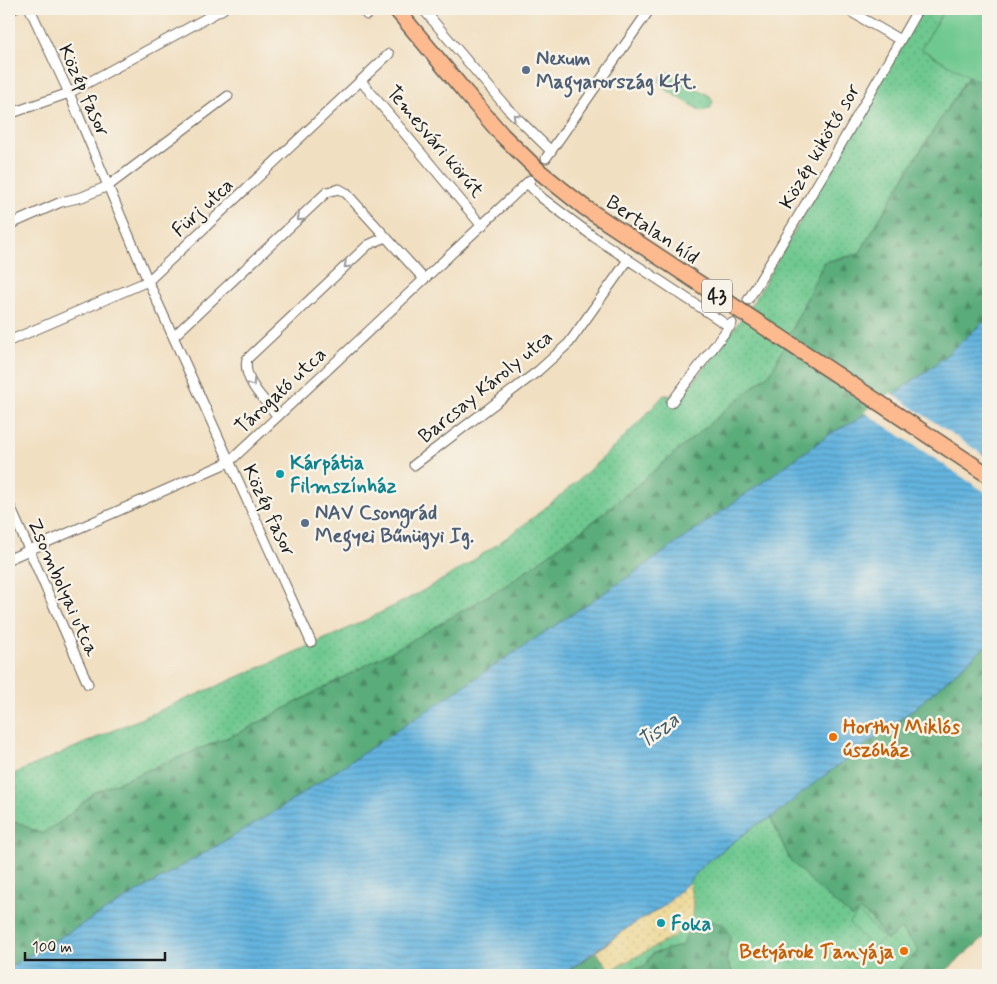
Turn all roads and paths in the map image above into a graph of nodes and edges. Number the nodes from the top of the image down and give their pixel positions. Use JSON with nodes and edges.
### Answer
{"nodes":[{"id":1,"x":14,"y":9,"type":"edge"},
{"id":2,"x":30,"y":9,"type":"edge"},
{"id":3,"x":222,"y":9,"type":"edge"},
{"id":4,"x":396,"y":9,"type":"edge"},
{"id":5,"x":423,"y":9,"type":"edge"},
{"id":6,"x":650,"y":9,"type":"edge"},
{"id":7,"x":846,"y":9,"type":"edge"},
{"id":8,"x":918,"y":9,"type":"edge"},
{"id":9,"x":9,"y":10,"type":"edge"},
{"id":10,"x":900,"y":40,"type":"junction"},
{"id":11,"x":389,"y":54,"type":"dead end"},
{"id":12,"x":361,"y":82,"type":"junction"},
{"id":13,"x":69,"y":93,"type":"junction"},
{"id":14,"x":228,"y":96,"type":"dead end"},
{"id":15,"x":9,"y":114,"type":"edge"},
{"id":16,"x":108,"y":186,"type":"junction"},
{"id":17,"x":9,"y":225,"type":"edge"},
{"id":18,"x":482,"y":226,"type":"junction"},
{"id":19,"x":386,"y":237,"type":"junction"},
{"id":20,"x":628,"y":260,"type":"junction"},
{"id":21,"x":424,"y":280,"type":"junction"},
{"id":22,"x":148,"y":281,"type":"junction"},
{"id":23,"x":748,"y":300,"type":"dead end"},
{"id":24,"x":174,"y":336,"type":"junction"},
{"id":25,"x":9,"y":341,"type":"edge"},
{"id":26,"x":671,"y":403,"type":"dead end"},
{"id":27,"x":278,"y":416,"type":"junction"},
{"id":28,"x":228,"y":462,"type":"junction"},
{"id":29,"x":414,"y":465,"type":"dead end"},
{"id":30,"x":988,"y":475,"type":"edge"},
{"id":31,"x":9,"y":504,"type":"edge"},
{"id":32,"x":29,"y":550,"type":"junction"},
{"id":33,"x":9,"y":558,"type":"edge"},
{"id":34,"x":311,"y":642,"type":"dead end"},
{"id":35,"x":88,"y":684,"type":"dead end"}],
"edges":[{"from":1,"to":9,"type":"street"},
{"from":2,"to":13,"type":"street","name":"Közép fasor"},
{"from":3,"to":13,"type":"street"},
{"from":4,"to":30,"type":"main road","name":"Bertalan híd","number":"43","bridge":true},
{"from":6,"to":5,"type":"street","one_way":true},
{"from":7,"to":10,"type":"street"},
{"from":8,"to":10,"type":"street","name":"Közép kikötő sor"},
{"from":10,"to":23,"type":"street","name":"Közép kikötő sor"},
{"from":11,"to":12,"type":"street","name":"Fürj utca"},
{"from":12,"to":18,"type":"street","name":"Temesvári körút"},
{"from":12,"to":22,"type":"street","name":"Fürj utca"},
{"from":13,"to":15,"type":"street"},
{"from":13,"to":16,"type":"street","name":"Közép fasor"},
{"from":14,"to":16,"type":"street"},
{"from":16,"to":17,"type":"street"},
{"from":16,"to":22,"type":"street","name":"Közép fasor"},
{"from":18,"to":20,"type":"street","name":"Tárogató utca"},
{"from":18,"to":21,"type":"street","name":"Tárogató utca"},
{"from":19,"to":21,"type":"street"},
{"from":19,"to":24,"type":"street","one_way":true},
{"from":19,"to":27,"type":"street","one_way":true},
{"from":20,"to":26,"type":"street"},
{"from":20,"to":29,"type":"street","name":"Barcsay Károly utca"},
{"from":21,"to":27,"type":"street","name":"Tárogató utca"},
{"from":22,"to":24,"type":"street","name":"Közép fasor"},
{"from":22,"to":25,"type":"street","name":"Fürj utca"},
{"from":24,"to":28,"type":"street","name":"Közép fasor"},
{"from":27,"to":28,"type":"street","name":"Tárogató utca"},
{"from":28,"to":32,"type":"street","name":"Tárogató utca"},
{"from":28,"to":34,"type":"street","name":"Közép fasor"},
{"from":31,"to":32,"type":"street","name":"Zsombolyai utca"},
{"from":32,"to":33,"type":"street","name":"Tárogató utca"},
{"from":32,"to":35,"type":"street","name":"Zsombolyai utca"}]}
